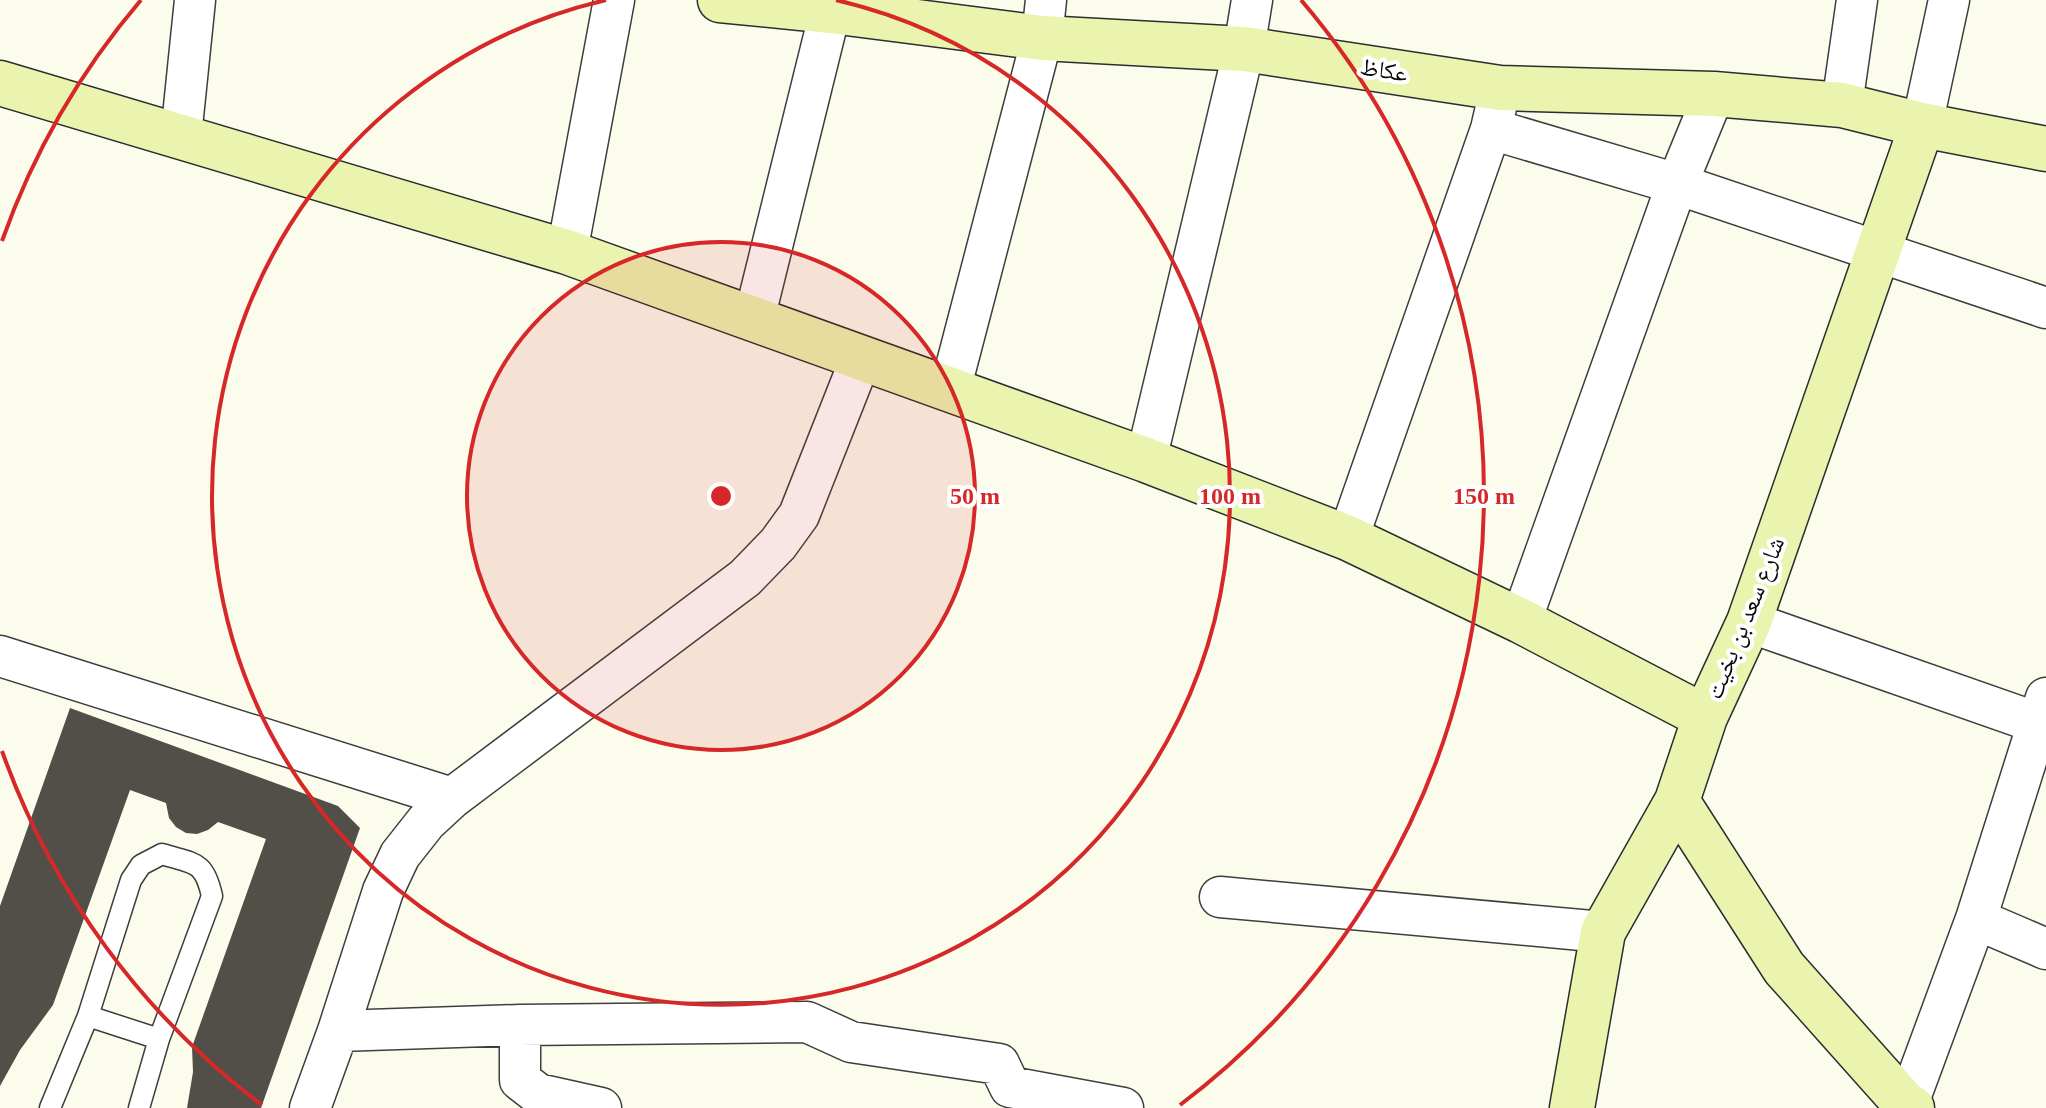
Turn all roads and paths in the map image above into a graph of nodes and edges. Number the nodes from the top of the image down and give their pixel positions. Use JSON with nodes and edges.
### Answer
{"nodes":[{"id":1,"x":195,"y":0,"type":"edge"},
{"id":2,"x":614,"y":0,"type":"edge"},
{"id":3,"x":720,"y":0,"type":"edge"},
{"id":4,"x":1252,"y":0,"type":"edge"},
{"id":5,"x":1857,"y":0,"type":"edge"},
{"id":6,"x":1949,"y":0,"type":"edge"},
{"id":7,"x":832,"y":5,"type":"edge"},
{"id":8,"x":1044,"y":19,"type":"edge"},
{"id":9,"x":1244,"y":49,"type":"junction"},
{"id":10,"x":0,"y":83,"type":"edge"},
{"id":11,"x":1714,"y":94,"type":"junction"},
{"id":12,"x":1842,"y":105,"type":"junction"},
{"id":13,"x":1496,"y":108,"type":"junction"},
{"id":14,"x":1922,"y":125,"type":"junction"},
{"id":15,"x":181,"y":136,"type":"junction"},
{"id":16,"x":2046,"y":149,"type":"edge"},
{"id":17,"x":1677,"y":184,"type":"junction"},
{"id":18,"x":1880,"y":251,"type":"junction"},
{"id":19,"x":567,"y":252,"type":"junction"},
{"id":20,"x":2046,"y":308,"type":"edge"},
{"id":21,"x":754,"y":319,"type":"junction"},
{"id":22,"x":861,"y":358,"type":"junction"},
{"id":23,"x":950,"y":390,"type":"junction"},
{"id":24,"x":1146,"y":460,"type":"junction"},
{"id":25,"x":1348,"y":538,"type":"junction"},
{"id":26,"x":1521,"y":621,"type":"junction"},
{"id":27,"x":1749,"y":622,"type":"junction"},
{"id":28,"x":0,"y":656,"type":"edge"},
{"id":29,"x":2044,"y":716,"type":"edge"},
{"id":30,"x":1705,"y":717,"type":"junction"},
{"id":31,"x":452,"y":798,"type":"junction"},
{"id":32,"x":1677,"y":801,"type":"junction"},
{"id":33,"x":1220,"y":897,"type":"dead end"},
{"id":34,"x":1976,"y":919,"type":"junction"},
{"id":35,"x":1603,"y":932,"type":"junction"},
{"id":36,"x":2046,"y":949,"type":"edge"},
{"id":37,"x":88,"y":1016,"type":"junction"},
{"id":38,"x":520,"y":1025,"type":"junction"},
{"id":39,"x":338,"y":1031,"type":"junction"},
{"id":40,"x":159,"y":1039,"type":"junction"},
{"id":41,"x":515,"y":1094,"type":"edge"},
{"id":42,"x":1910,"y":1107,"type":"edge"},
{"id":43,"x":50,"y":1108,"type":"edge"},
{"id":44,"x":139,"y":1108,"type":"edge"},
{"id":45,"x":310,"y":1108,"type":"edge"},
{"id":46,"x":601,"y":1108,"type":"edge"},
{"id":47,"x":1123,"y":1108,"type":"edge"},
{"id":48,"x":1572,"y":1108,"type":"edge"}],
"edges":[{"from":1,"to":15,"type":"street"},
{"from":2,"to":19,"type":"street"},
{"from":3,"to":7,"type":"street","name":"عكاظ"},
{"from":4,"to":9,"type":"street"},
{"from":5,"to":12,"type":"street"},
{"from":6,"to":14,"type":"street"},
{"from":7,"to":8,"type":"street","name":"عكاظ"},
{"from":7,"to":21,"type":"street"},
{"from":8,"to":9,"type":"street","name":"عكاظ"},
{"from":8,"to":23,"type":"street"},
{"from":9,"to":13,"type":"street","name":"عكاظ"},
{"from":9,"to":24,"type":"street"},
{"from":10,"to":15,"type":"street"},
{"from":11,"to":12,"type":"street","name":"عكاظ"},
{"from":11,"to":13,"type":"street","name":"عكاظ"},
{"from":11,"to":17,"type":"street"},
{"from":12,"to":14,"type":"street","name":"عكاظ"},
{"from":13,"to":17,"type":"street"},
{"from":13,"to":25,"type":"street"},
{"from":14,"to":16,"type":"street","name":"عكاظ"},
{"from":14,"to":18,"type":"street","name":"شارع سعد بن بخيت"},
{"from":15,"to":19,"type":"street"},
{"from":17,"to":18,"type":"street"},
{"from":17,"to":26,"type":"street"},
{"from":18,"to":20,"type":"street"},
{"from":18,"to":27,"type":"street","name":"شارع سعد بن بخيت"},
{"from":19,"to":21,"type":"street"},
{"from":21,"to":22,"type":"street"},
{"from":22,"to":23,"type":"street"},
{"from":22,"to":31,"type":"street"},
{"from":23,"to":24,"type":"street"},
{"from":24,"to":25,"type":"street"},
{"from":25,"to":26,"type":"street"},
{"from":26,"to":30,"type":"street"},
{"from":27,"to":29,"type":"street"},
{"from":27,"to":30,"type":"street","name":"شارع سعد بن بخيت"},
{"from":28,"to":31,"type":"street"},
{"from":29,"to":34,"type":"street"},
{"from":30,"to":32,"type":"street","name":"شارع سعد بن بخيت"},
{"from":31,"to":39,"type":"street"},
{"from":32,"to":35,"type":"street","name":"شارع سعد بن بخيت"},
{"from":32,"to":42,"type":"street"},
{"from":33,"to":35,"type":"street"},
{"from":34,"to":36,"type":"street"},
{"from":34,"to":42,"type":"street"},
{"from":35,"to":48,"type":"street","name":"شارع سعد بن بخيت"},
{"from":37,"to":40,"type":"lane"},
{"from":37,"to":40,"type":"lane"},
{"from":37,"to":43,"type":"lane"},
{"from":38,"to":39,"type":"street"},
{"from":38,"to":41,"type":"street"},
{"from":38,"to":47,"type":"street"},
{"from":39,"to":45,"type":"street"},
{"from":40,"to":44,"type":"lane"},
{"from":41,"to":46,"type":"street"}]}
